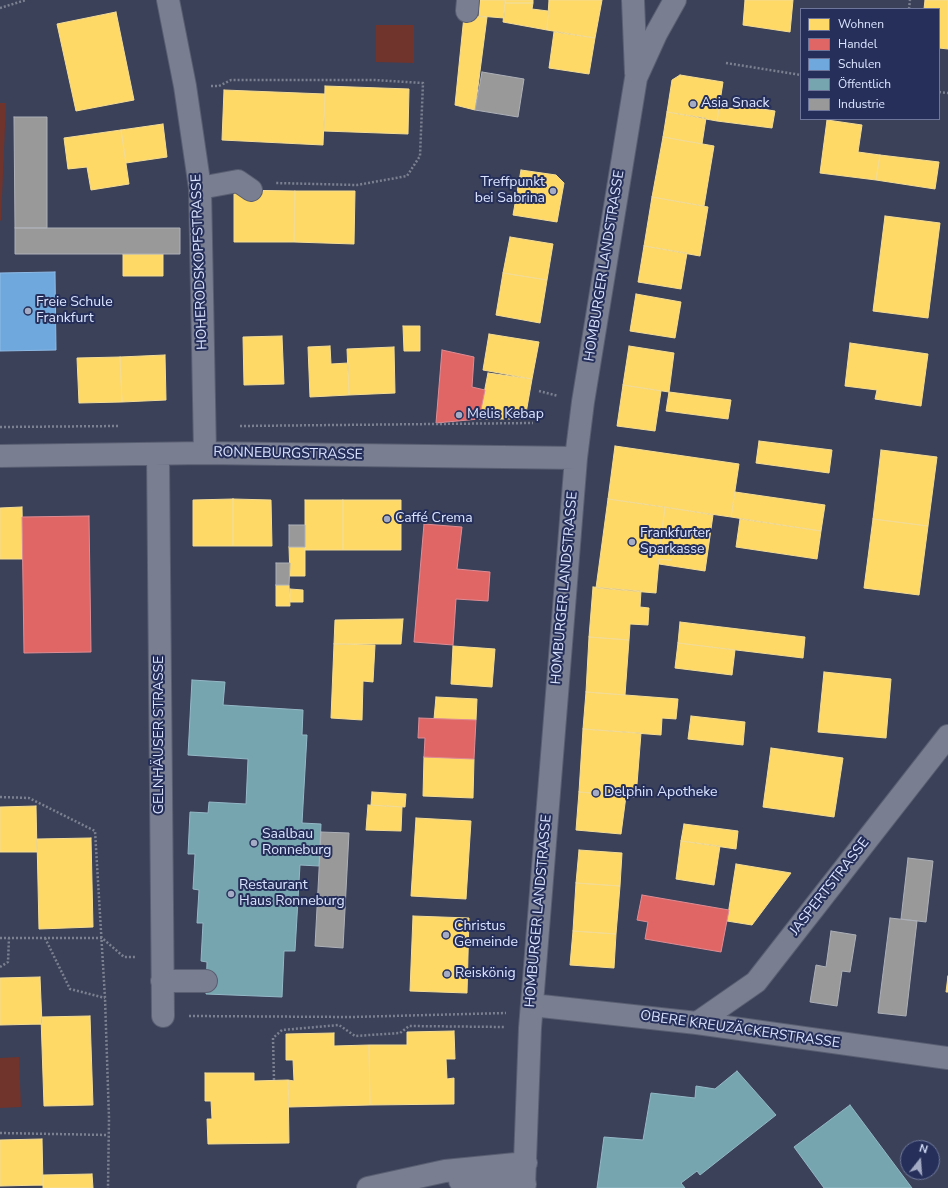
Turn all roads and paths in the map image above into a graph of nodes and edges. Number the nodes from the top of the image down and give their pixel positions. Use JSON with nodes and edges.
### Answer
{"nodes":[{"id":1,"x":26,"y":0,"type":"edge"},
{"id":2,"x":168,"y":0,"type":"edge"},
{"id":3,"x":633,"y":0,"type":"edge"},
{"id":4,"x":675,"y":0,"type":"edge"},
{"id":5,"x":0,"y":8,"type":"edge"},
{"id":6,"x":726,"y":63,"type":"dead end"},
{"id":7,"x":800,"y":75,"type":"edge"},
{"id":8,"x":636,"y":78,"type":"junction"},
{"id":9,"x":219,"y":86,"type":"dead end"},
{"id":10,"x":273,"y":183,"type":"dead end"},
{"id":11,"x":200,"y":188,"type":"junction"},
{"id":12,"x":251,"y":190,"type":"dead end"},
{"id":13,"x":539,"y":391,"type":"dead end"},
{"id":14,"x":564,"y":397,"type":"dead end"},
{"id":15,"x":533,"y":423,"type":"dead end"},
{"id":16,"x":124,"y":426,"type":"dead end"},
{"id":17,"x":206,"y":426,"type":"junction"},
{"id":18,"x":0,"y":427,"type":"edge"},
{"id":19,"x":205,"y":453,"type":"junction"},
{"id":20,"x":158,"y":455,"type":"junction"},
{"id":21,"x":0,"y":456,"type":"edge"},
{"id":22,"x":576,"y":458,"type":"junction"},
{"id":23,"x":948,"y":736,"type":"edge"},
{"id":24,"x":0,"y":797,"type":"edge"},
{"id":25,"x":0,"y":938,"type":"edge"},
{"id":26,"x":9,"y":938,"type":"junction"},
{"id":27,"x":45,"y":938,"type":"junction"},
{"id":28,"x":102,"y":938,"type":"junction"},
{"id":29,"x":162,"y":957,"type":"junction"},
{"id":30,"x":0,"y":967,"type":"edge"},
{"id":31,"x":162,"y":981,"type":"junction"},
{"id":32,"x":206,"y":981,"type":"dead end"},
{"id":33,"x":105,"y":998,"type":"junction"},
{"id":34,"x":531,"y":1015,"type":"junction"},
{"id":35,"x":163,"y":1016,"type":"joint"},
{"id":36,"x":697,"y":1023,"type":"junction"},
{"id":37,"x":948,"y":1058,"type":"edge"},
{"id":38,"x":274,"y":1080,"type":"dead end"},
{"id":39,"x":0,"y":1133,"type":"edge"},
{"id":40,"x":108,"y":1135,"type":"junction"},
{"id":41,"x":525,"y":1178,"type":"edge"},
{"id":42,"x":108,"y":1188,"type":"edge"},
{"id":43,"x":368,"y":1188,"type":"edge"},
{"id":44,"x":430,"y":1188,"type":"edge"}],
"edges":[{"from":1,"to":5,"type":"path"},
{"from":2,"to":11,"type":"street","name":"HOHERODSKOPFSTRASSE"},
{"from":3,"to":8,"type":"street"},
{"from":4,"to":8,"type":"street","name":"HOMBURGER LANDSTRASSE"},
{"from":6,"to":7,"type":"path"},
{"from":8,"to":22,"type":"street","name":"HOMBURGER LANDSTRASSE"},
{"from":9,"to":10,"type":"path"},
{"from":11,"to":12,"type":"street"},
{"from":11,"to":17,"type":"street","name":"HOHERODSKOPFSTRASSE"},
{"from":13,"to":14,"type":"path"},
{"from":15,"to":17,"type":"path"},
{"from":16,"to":18,"type":"path"},
{"from":17,"to":19,"type":"street","name":"HOHERODSKOPFSTRASSE"},
{"from":19,"to":20,"type":"street","name":"RONNEBURGSTRASSE"},
{"from":19,"to":22,"type":"street","name":"RONNEBURGSTRASSE"},
{"from":20,"to":21,"type":"street","name":"RONNEBURGSTRASSE"},
{"from":20,"to":29,"type":"street","name":"GELNHÄUSER STRASSE"},
{"from":22,"to":34,"type":"street","name":"HOMBURGER LANDSTRASSE"},
{"from":23,"to":36,"type":"street","name":"JASPERTSTRASSE"},
{"from":24,"to":28,"type":"path"},
{"from":25,"to":26,"type":"path"},
{"from":26,"to":27,"type":"path"},
{"from":26,"to":30,"type":"path"},
{"from":27,"to":28,"type":"path"},
{"from":27,"to":33,"type":"path"},
{"from":28,"to":29,"type":"path"},
{"from":28,"to":33,"type":"path"},
{"from":29,"to":31,"type":"street","name":"GELNHÄUSER STRASSE"},
{"from":31,"to":32,"type":"street"},
{"from":31,"to":35,"type":"street","name":"GELNHÄUSER STRASSE"},
{"from":33,"to":40,"type":"path"},
{"from":34,"to":35,"type":"path"},
{"from":34,"to":36,"type":"street","name":"OBERE KREUZÄCKERSTRASSE"},
{"from":34,"to":38,"type":"path"},
{"from":34,"to":41,"type":"street","name":"HOMBURGER LANDSTRASSE"},
{"from":36,"to":37,"type":"street","name":"OBERE KREUZÄCKERSTRASSE"},
{"from":39,"to":40,"type":"path"},
{"from":40,"to":42,"type":"path"},
{"from":41,"to":43,"type":"street"},
{"from":41,"to":44,"type":"street"}]}
